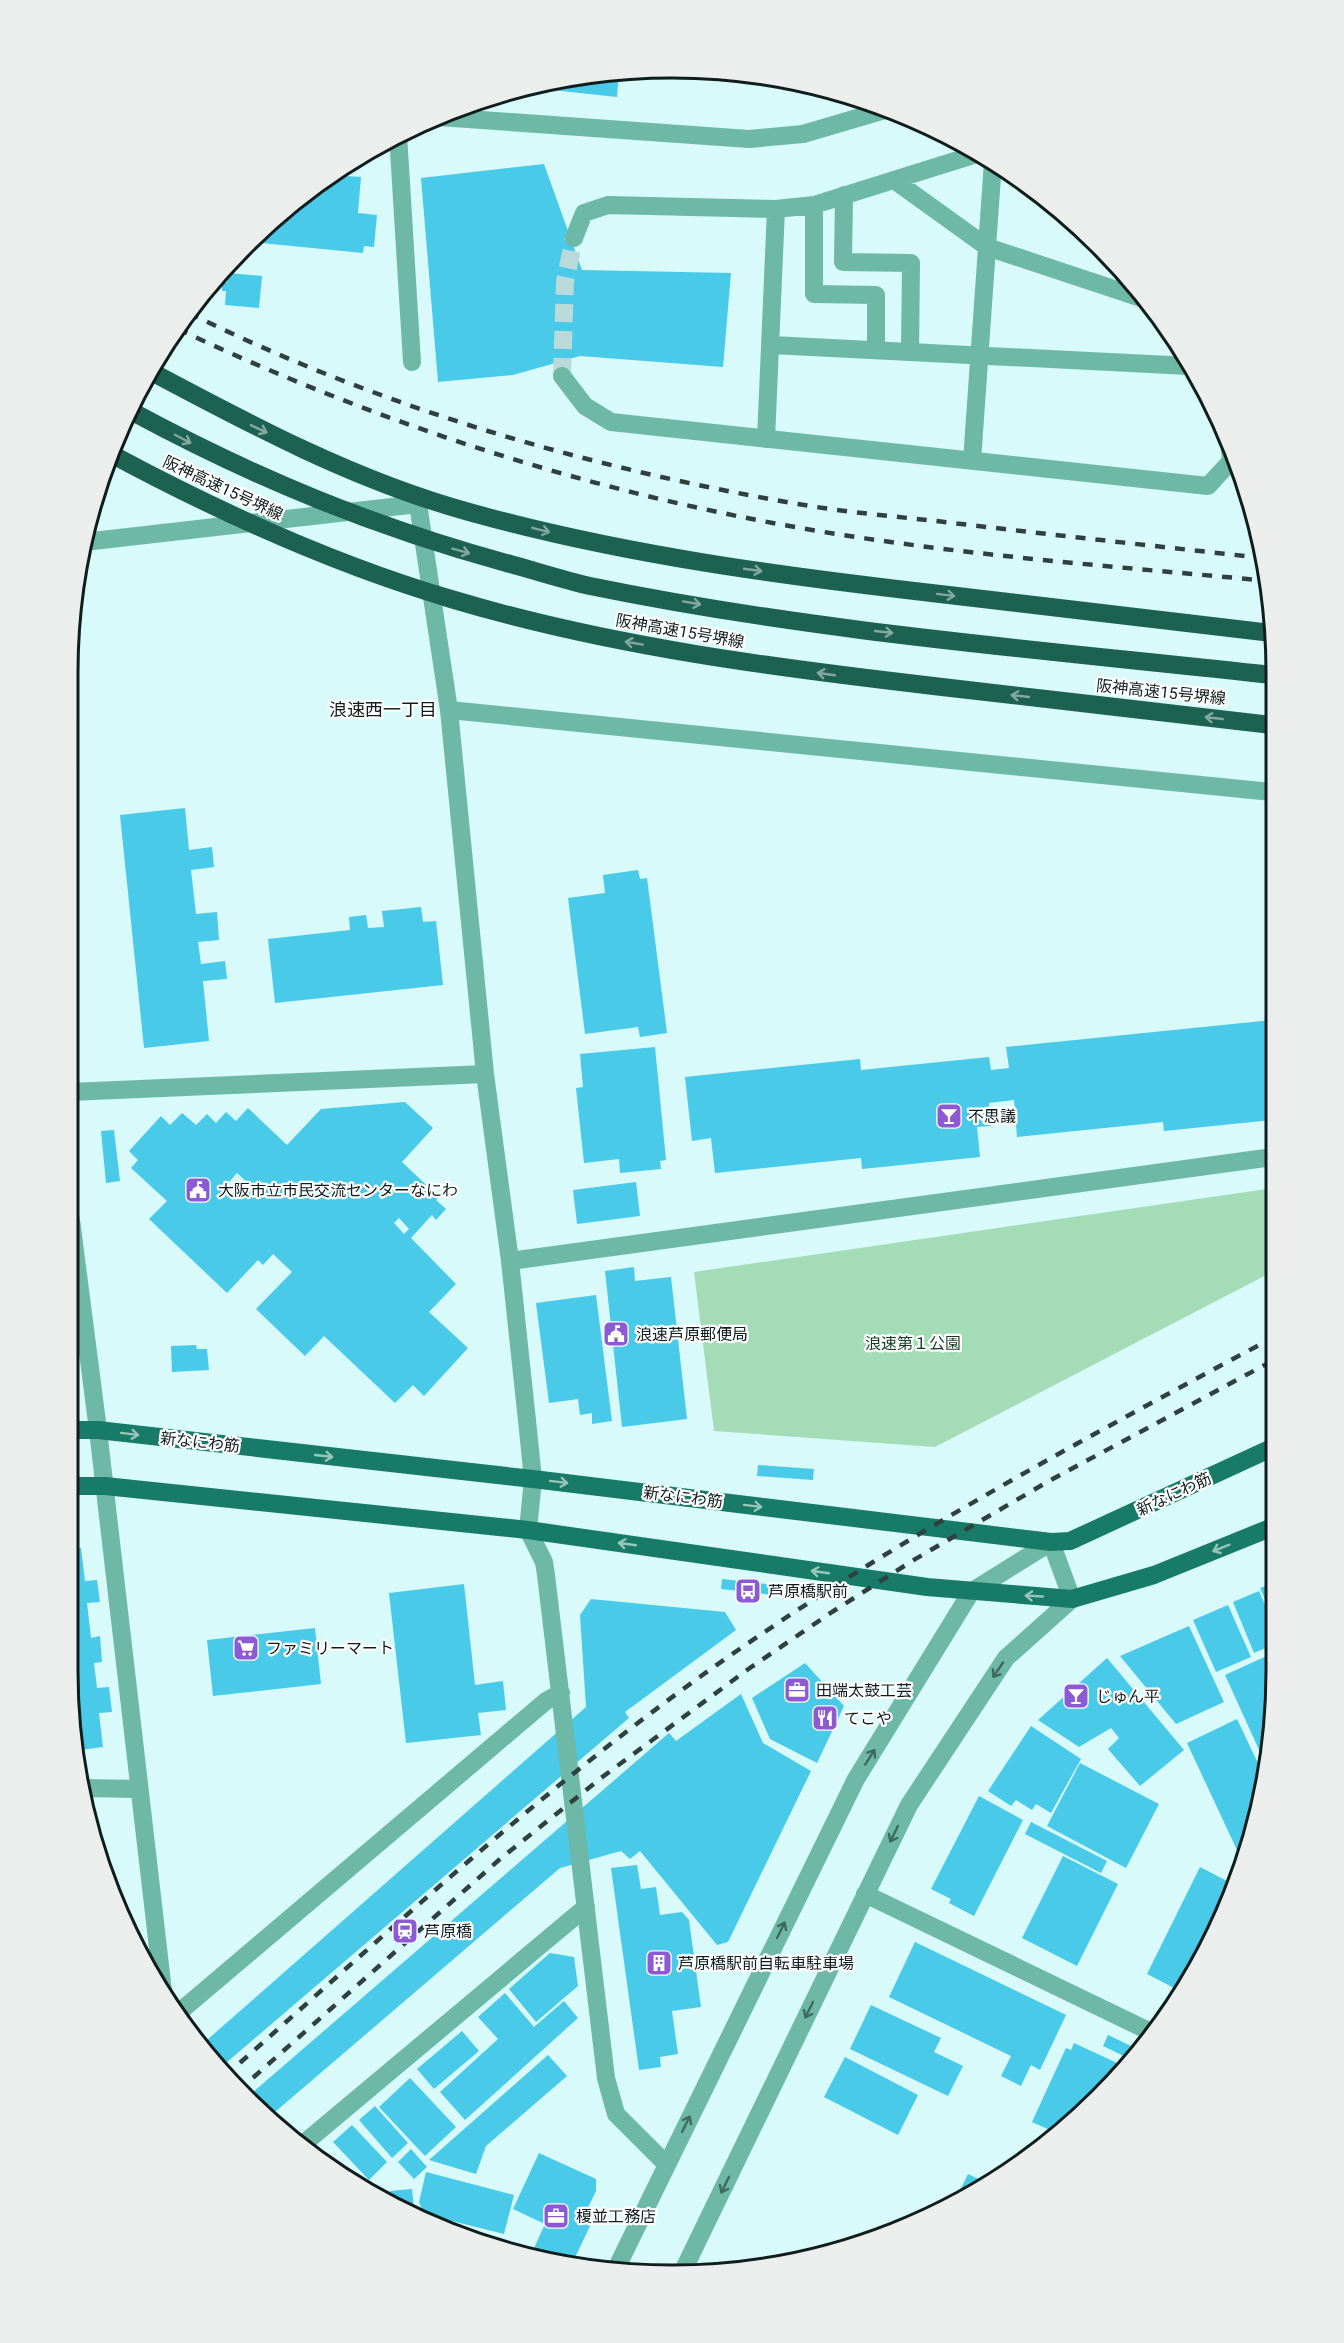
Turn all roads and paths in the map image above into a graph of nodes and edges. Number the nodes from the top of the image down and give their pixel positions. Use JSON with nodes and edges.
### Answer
{"nodes":[{"id":1,"x":873,"y":114,"type":"edge"},
{"id":2,"x":458,"y":118,"type":"edge"},
{"id":3,"x":399,"y":145,"type":"edge"},
{"id":4,"x":967,"y":157,"type":"edge"},
{"id":5,"x":992,"y":172,"type":"edge"},
{"id":6,"x":894,"y":180,"type":"junction"},
{"id":7,"x":844,"y":195,"type":"junction"},
{"id":8,"x":814,"y":205,"type":"junction"},
{"id":9,"x":776,"y":209,"type":"junction"},
{"id":10,"x":574,"y":238,"type":"tunnel mouth"},
{"id":11,"x":987,"y":247,"type":"junction"},
{"id":12,"x":1130,"y":293,"type":"edge"},
{"id":13,"x":772,"y":345,"type":"junction"},
{"id":14,"x":876,"y":350,"type":"junction"},
{"id":15,"x":910,"y":352,"type":"junction"},
{"id":16,"x":980,"y":355,"type":"junction"},
{"id":17,"x":412,"y":362,"type":"dead end"},
{"id":18,"x":1180,"y":366,"type":"edge"},
{"id":19,"x":158,"y":375,"type":"edge"},
{"id":20,"x":562,"y":376,"type":"tunnel mouth"},
{"id":21,"x":137,"y":414,"type":"edge"},
{"id":22,"x":766,"y":439,"type":"junction"},
{"id":23,"x":118,"y":458,"type":"edge"},
{"id":24,"x":972,"y":461,"type":"junction"},
{"id":25,"x":1228,"y":464,"type":"edge"},
{"id":26,"x":93,"y":541,"type":"edge"},
{"id":27,"x":1265,"y":632,"type":"edge"},
{"id":28,"x":1266,"y":674,"type":"edge"},
{"id":29,"x":448,"y":710,"type":"junction"},
{"id":30,"x":1266,"y":723,"type":"edge"},
{"id":31,"x":1266,"y":791,"type":"edge"},
{"id":32,"x":485,"y":1074,"type":"junction"},
{"id":33,"x":78,"y":1092,"type":"edge"},
{"id":34,"x":1266,"y":1158,"type":"edge"},
{"id":35,"x":510,"y":1261,"type":"junction"},
{"id":36,"x":78,"y":1274,"type":"edge"},
{"id":37,"x":78,"y":1430,"type":"edge"},
{"id":38,"x":98,"y":1430,"type":"junction"},
{"id":39,"x":1266,"y":1451,"type":"edge"},
{"id":40,"x":533,"y":1479,"type":"junction"},
{"id":41,"x":78,"y":1486,"type":"edge"},
{"id":42,"x":105,"y":1486,"type":"junction"},
{"id":43,"x":528,"y":1530,"type":"junction"},
{"id":44,"x":1266,"y":1530,"type":"edge"},
{"id":45,"x":1051,"y":1542,"type":"junction"},
{"id":46,"x":971,"y":1593,"type":"junction"},
{"id":47,"x":1072,"y":1599,"type":"junction"},
{"id":48,"x":561,"y":1693,"type":"junction"},
{"id":49,"x":89,"y":1788,"type":"edge"},
{"id":50,"x":139,"y":1789,"type":"junction"},
{"id":51,"x":865,"y":1894,"type":"junction"},
{"id":52,"x":586,"y":1907,"type":"junction"},
{"id":53,"x":161,"y":1973,"type":"edge"},
{"id":54,"x":183,"y":2009,"type":"edge"},
{"id":55,"x":1146,"y":2029,"type":"edge"},
{"id":56,"x":308,"y":2140,"type":"edge"},
{"id":57,"x":666,"y":2164,"type":"junction"},
{"id":58,"x":619,"y":2263,"type":"edge"},
{"id":59,"x":686,"y":2265,"type":"edge"}],
"edges":[{"from":1,"to":2,"type":"street"},
{"from":3,"to":17,"type":"street"},
{"from":4,"to":6,"type":"street"},
{"from":5,"to":11,"type":"street"},
{"from":6,"to":7,"type":"street"},
{"from":6,"to":11,"type":"street"},
{"from":7,"to":8,"type":"street"},
{"from":7,"to":15,"type":"street"},
{"from":8,"to":9,"type":"street"},
{"from":8,"to":14,"type":"street"},
{"from":9,"to":10,"type":"street"},
{"from":9,"to":13,"type":"street"},
{"from":11,"to":12,"type":"street"},
{"from":11,"to":16,"type":"street"},
{"from":13,"to":14,"type":"street"},
{"from":13,"to":22,"type":"street"},
{"from":14,"to":15,"type":"street"},
{"from":15,"to":16,"type":"street"},
{"from":16,"to":18,"type":"street"},
{"from":16,"to":24,"type":"street"},
{"from":19,"to":27,"type":"highway","one_way":true},
{"from":20,"to":22,"type":"street"},
{"from":21,"to":28,"type":"highway","name":"阪神高速15号堺線","one_way":true,"bridge":true},
{"from":22,"to":24,"type":"street"},
{"from":30,"to":23,"type":"highway","name":"阪神高速15号堺線","one_way":true,"bridge":true},
{"from":24,"to":25,"type":"street"},
{"from":26,"to":29,"type":"street"},
{"from":29,"to":31,"type":"street"},
{"from":29,"to":32,"type":"street"},
{"from":32,"to":33,"type":"street"},
{"from":32,"to":35,"type":"street"},
{"from":34,"to":35,"type":"street"},
{"from":35,"to":40,"type":"street"},
{"from":36,"to":38,"type":"street"},
{"from":37,"to":38,"type":"main road","name":"新なにわ筋"},
{"from":38,"to":40,"type":"main road","name":"新なにわ筋","one_way":true},
{"from":38,"to":42,"type":"street"},
{"from":39,"to":45,"type":"main road","name":"新なにわ筋"},
{"from":40,"to":43,"type":"street"},
{"from":40,"to":45,"type":"main road","name":"新なにわ筋","one_way":true},
{"from":41,"to":42,"type":"main road"},
{"from":42,"to":43,"type":"main road"},
{"from":42,"to":50,"type":"street"},
{"from":46,"to":43,"type":"main road","one_way":true},
{"from":43,"to":48,"type":"street"},
{"from":44,"to":47,"type":"main road","one_way":true},
{"from":45,"to":46,"type":"street"},
{"from":45,"to":47,"type":"street"},
{"from":47,"to":46,"type":"main road","one_way":true},
{"from":57,"to":46,"type":"street","one_way":true},
{"from":47,"to":51,"type":"street","one_way":true},
{"from":48,"to":52,"type":"street"},
{"from":48,"to":54,"type":"street"},
{"from":49,"to":50,"type":"street"},
{"from":50,"to":53,"type":"street"},
{"from":51,"to":55,"type":"street"},
{"from":51,"to":59,"type":"street","one_way":true},
{"from":52,"to":56,"type":"street"},
{"from":52,"to":57,"type":"street"},
{"from":57,"to":58,"type":"street"}]}
